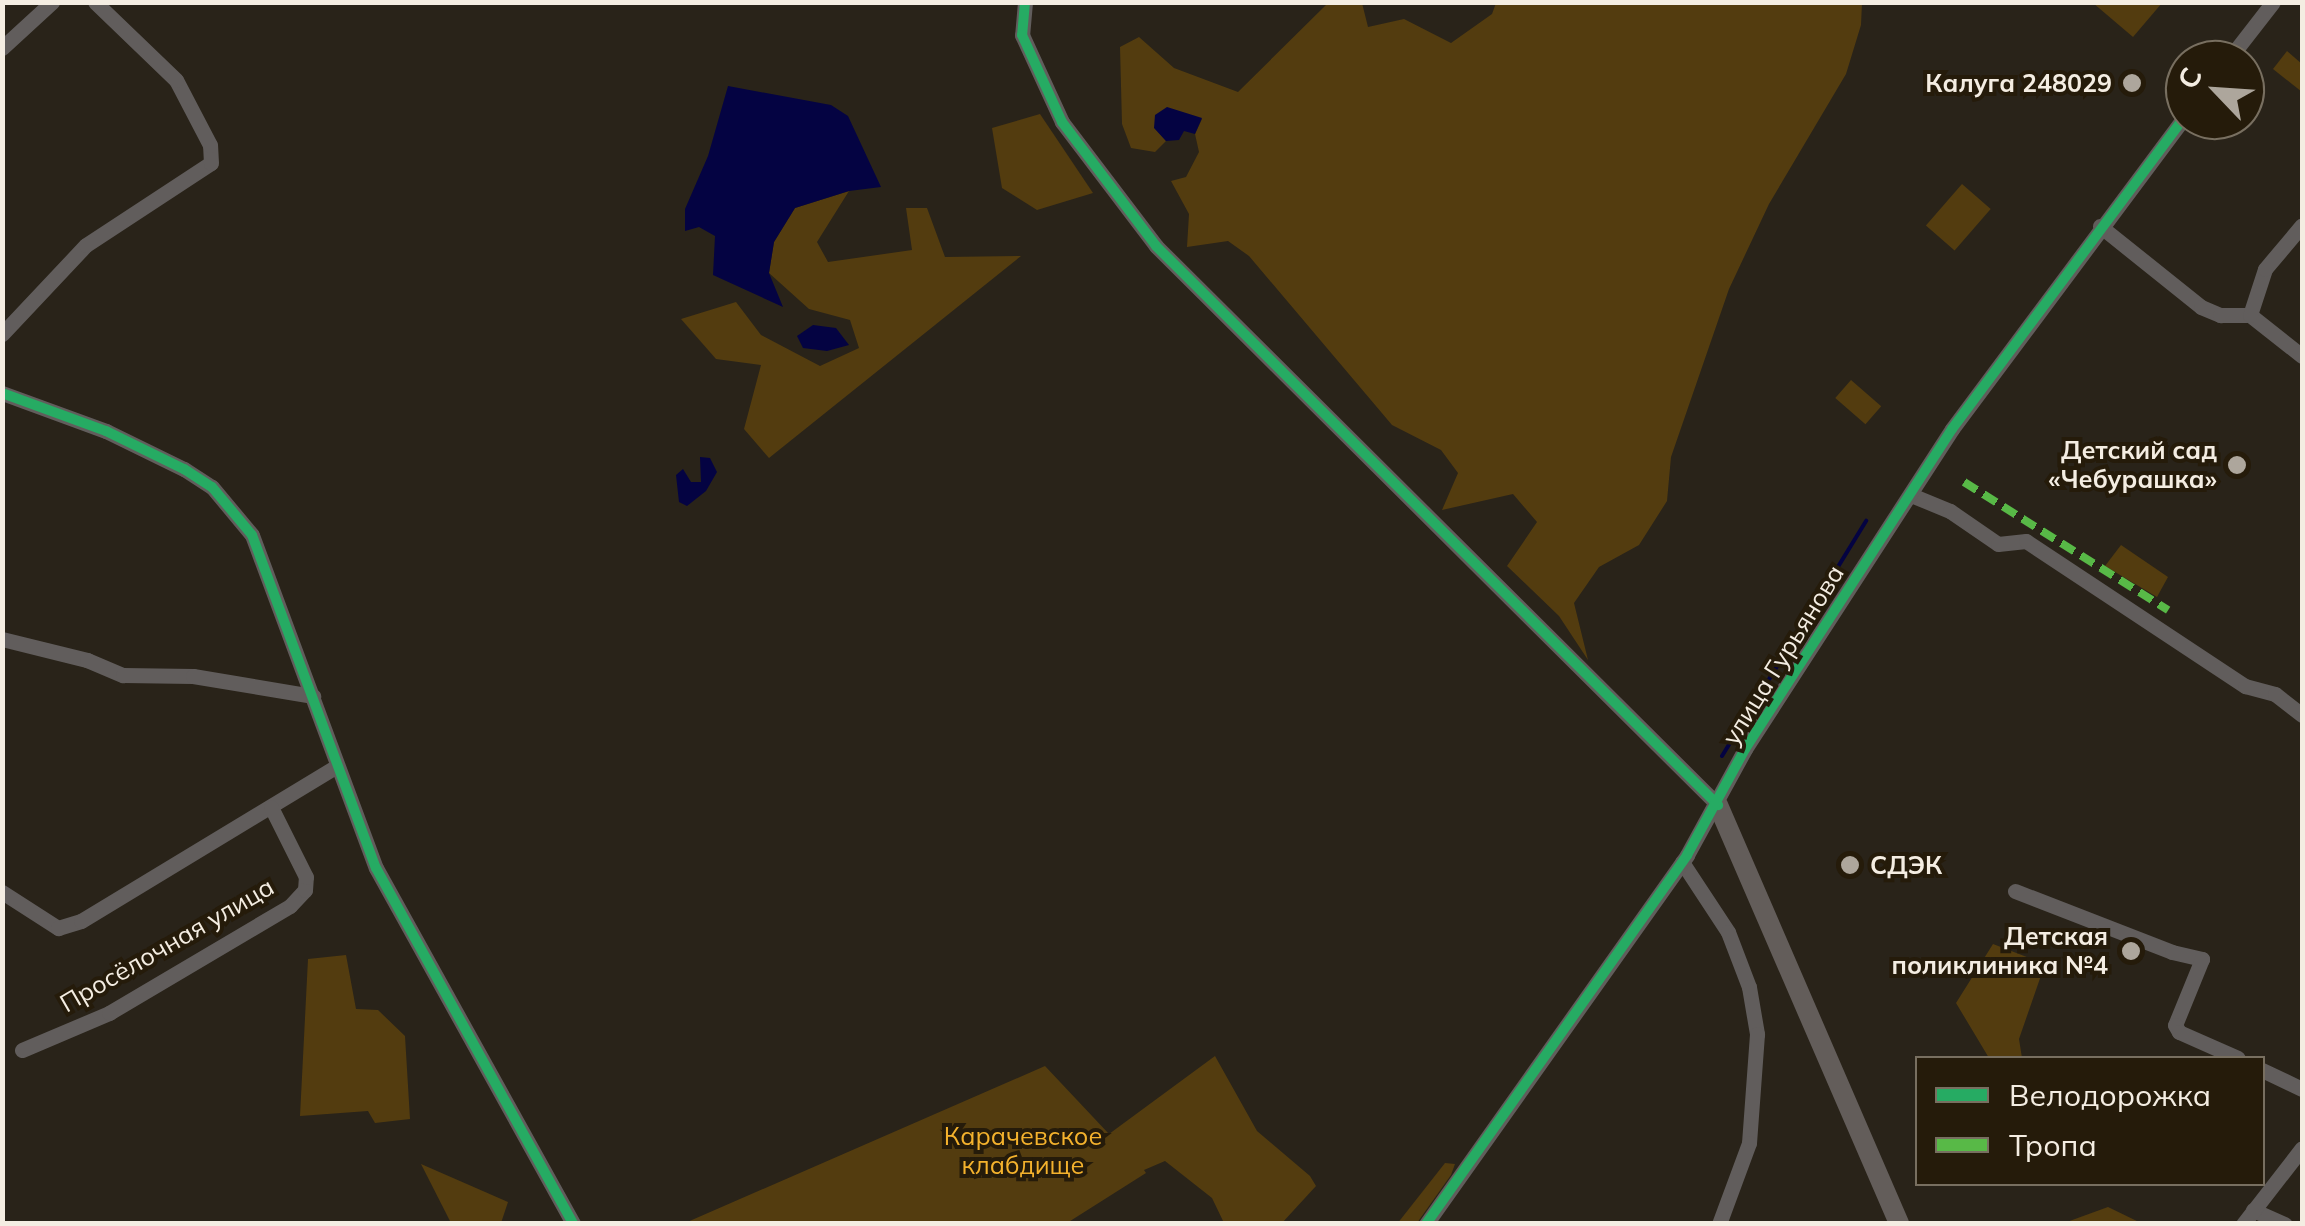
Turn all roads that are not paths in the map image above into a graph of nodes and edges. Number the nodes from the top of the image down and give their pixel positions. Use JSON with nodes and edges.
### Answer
{"nodes":[{"id":1,"x":52,"y":2,"type":"edge"},
{"id":2,"x":94,"y":2,"type":"edge"},
{"id":3,"x":1025,"y":2,"type":"edge"},
{"id":4,"x":2273,"y":2,"type":"edge"},
{"id":5,"x":2244,"y":40,"type":"edge"},
{"id":6,"x":2,"y":48,"type":"edge"},
{"id":7,"x":2166,"y":140,"type":"edge"},
{"id":8,"x":2302,"y":225,"type":"edge"},
{"id":9,"x":2100,"y":226,"type":"junction"},
{"id":10,"x":2250,"y":315,"type":"junction"},
{"id":11,"x":2,"y":334,"type":"edge"},
{"id":12,"x":2302,"y":356,"type":"edge"},
{"id":13,"x":2,"y":393,"type":"edge"},
{"id":14,"x":1911,"y":496,"type":"junction"},
{"id":15,"x":2,"y":639,"type":"edge"},
{"id":16,"x":312,"y":696,"type":"junction"},
{"id":17,"x":2302,"y":715,"type":"edge"},
{"id":18,"x":335,"y":767,"type":"junction"},
{"id":19,"x":1718,"y":805,"type":"junction"},
{"id":20,"x":271,"y":807,"type":"junction"},
{"id":21,"x":1682,"y":862,"type":"junction"},
{"id":22,"x":2015,"y":891,"type":"dead end"},
{"id":23,"x":2,"y":892,"type":"edge"},
{"id":24,"x":22,"y":1050,"type":"dead end"},
{"id":25,"x":2233,"y":1056,"type":"edge"},
{"id":26,"x":2265,"y":1071,"type":"edge"},
{"id":27,"x":2302,"y":1088,"type":"edge"},
{"id":28,"x":2302,"y":1148,"type":"edge"},
{"id":29,"x":2253,"y":1210,"type":"junction"},
{"id":30,"x":572,"y":1224,"type":"edge"},
{"id":31,"x":1426,"y":1224,"type":"edge"},
{"id":32,"x":1718,"y":1224,"type":"edge"},
{"id":33,"x":1899,"y":1224,"type":"edge"},
{"id":34,"x":2243,"y":1224,"type":"edge"},
{"id":35,"x":2285,"y":1224,"type":"edge"}],
"edges":[{"from":1,"to":6,"type":"street"},
{"from":2,"to":11,"type":"street"},
{"from":3,"to":19,"type":"street"},
{"from":4,"to":5,"type":"street"},
{"from":7,"to":9,"type":"street","name":"улица Гурьянова"},
{"from":8,"to":10,"type":"street"},
{"from":9,"to":10,"type":"street"},
{"from":9,"to":14,"type":"street","name":"улица Гурьянова"},
{"from":10,"to":12,"type":"street"},
{"from":13,"to":16,"type":"street"},
{"from":14,"to":17,"type":"street"},
{"from":14,"to":19,"type":"street","name":"улица Гурьянова"},
{"from":15,"to":16,"type":"street"},
{"from":16,"to":18,"type":"street"},
{"from":18,"to":20,"type":"street"},
{"from":18,"to":30,"type":"street"},
{"from":19,"to":21,"type":"street","name":"улица Гурьянова"},
{"from":19,"to":33,"type":"main road"},
{"from":20,"to":23,"type":"street"},
{"from":20,"to":24,"type":"street","name":"Просёлочная улица"},
{"from":21,"to":31,"type":"street","name":"улица Гурьянова"},
{"from":21,"to":32,"type":"street"},
{"from":22,"to":25,"type":"street"},
{"from":26,"to":27,"type":"street"},
{"from":28,"to":29,"type":"street"},
{"from":29,"to":34,"type":"street"},
{"from":29,"to":35,"type":"street"}]}
